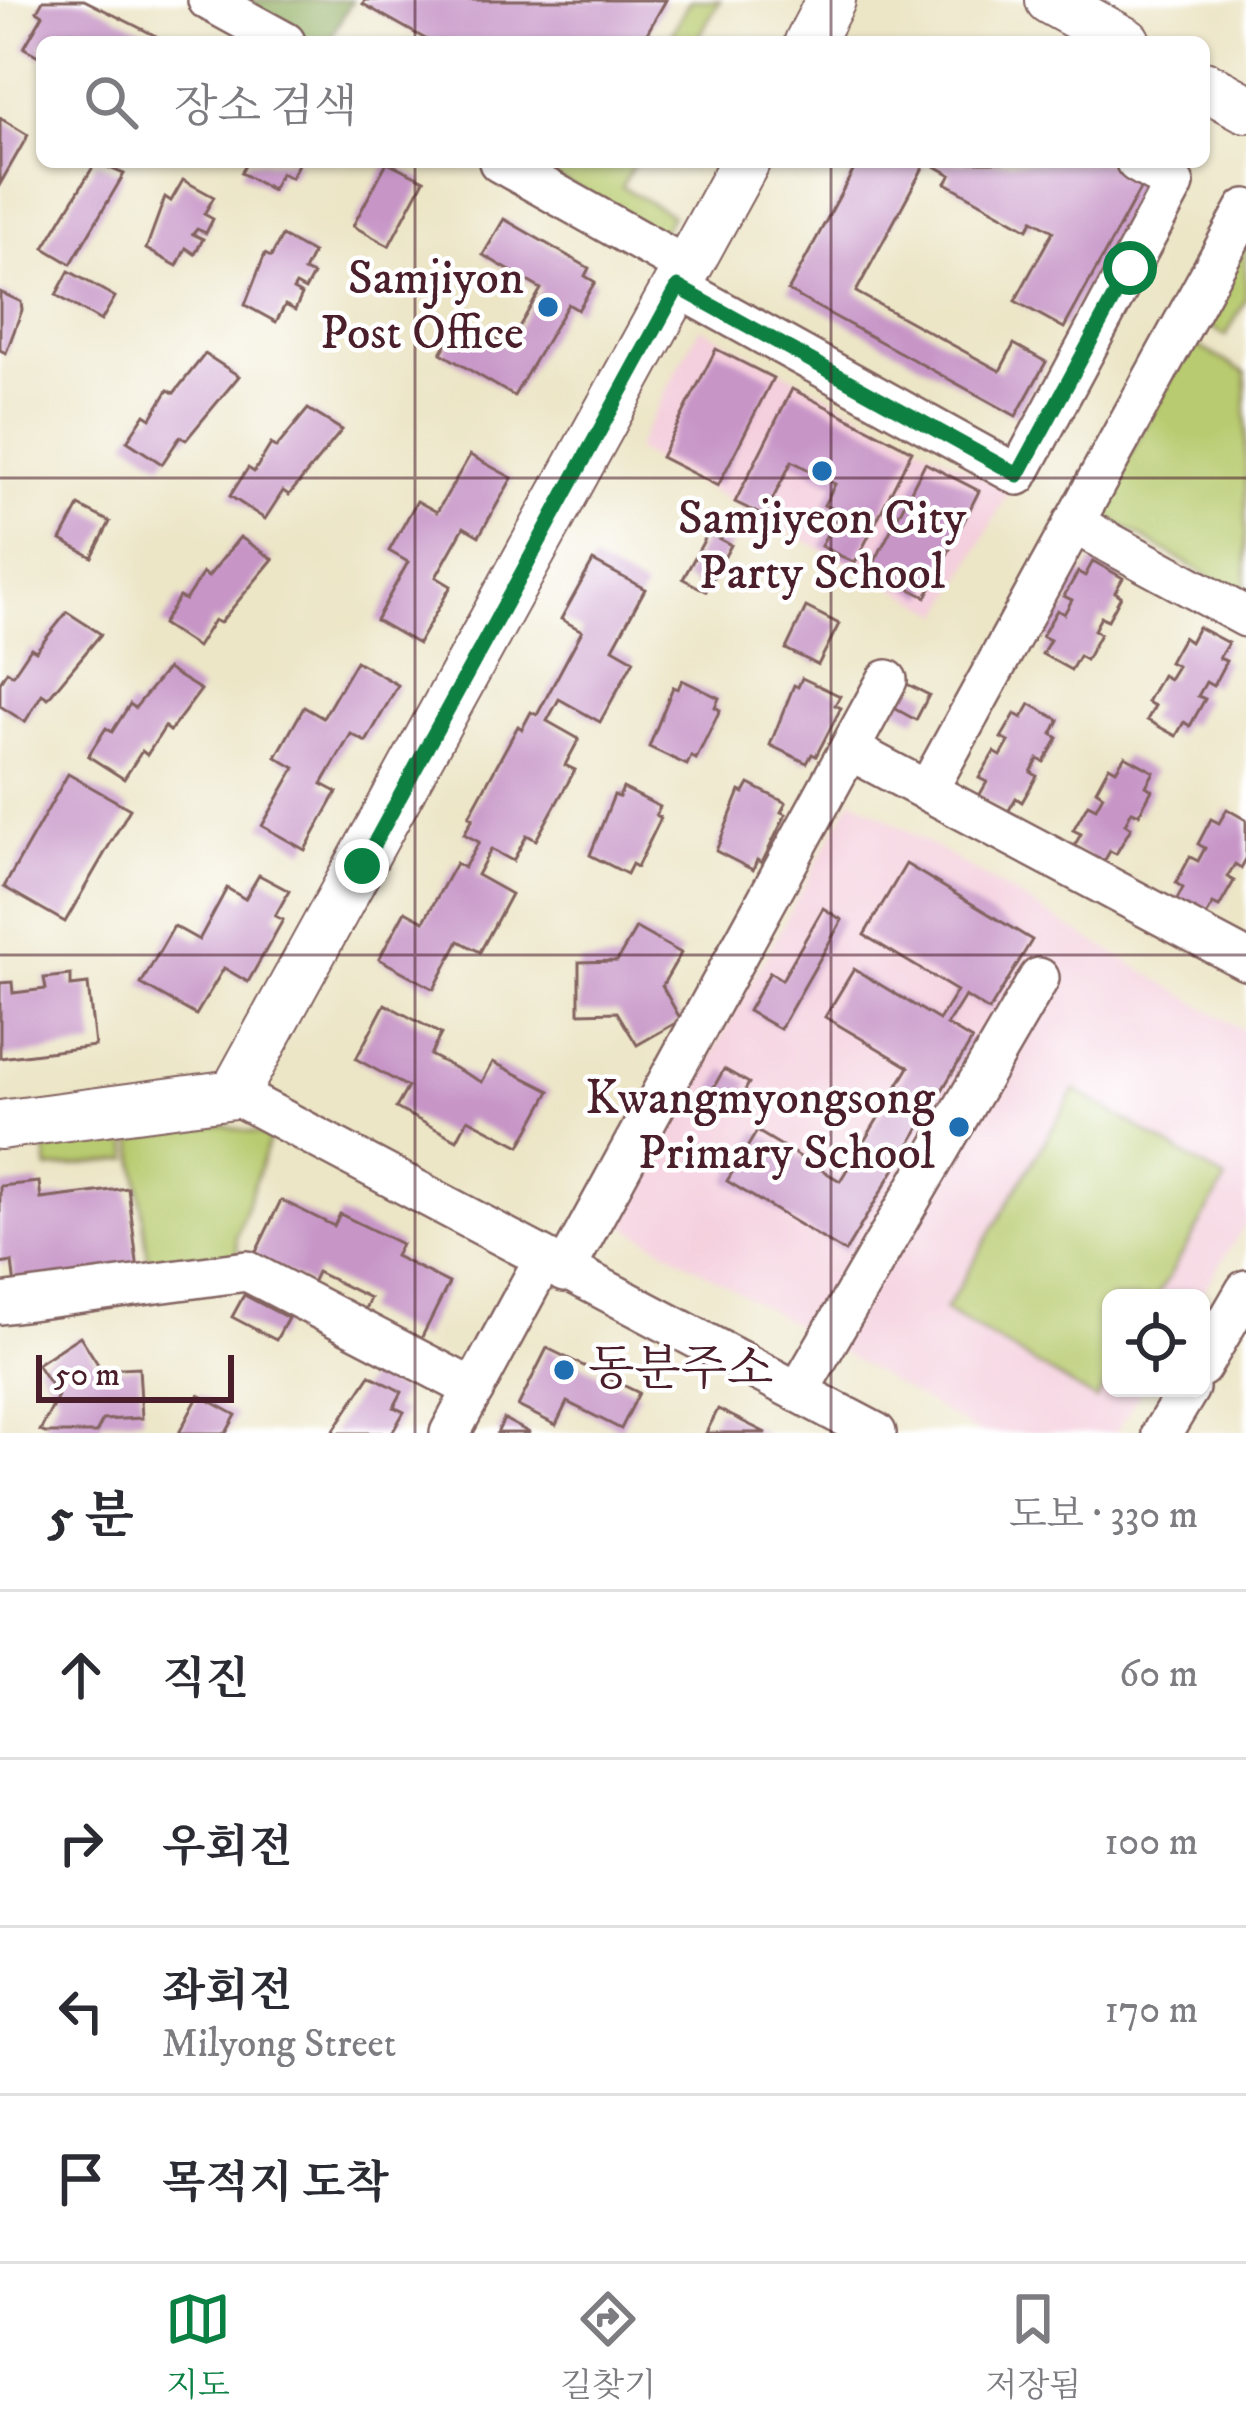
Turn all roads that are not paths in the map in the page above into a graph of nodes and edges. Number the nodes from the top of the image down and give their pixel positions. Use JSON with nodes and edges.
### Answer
{"nodes":[{"id":1,"x":208,"y":0,"type":"edge"},
{"id":2,"x":831,"y":0,"type":"edge"},
{"id":3,"x":1070,"y":14,"type":"edge"},
{"id":4,"x":274,"y":36,"type":"edge"},
{"id":5,"x":812,"y":36,"type":"edge"},
{"id":6,"x":1114,"y":36,"type":"edge"},
{"id":7,"x":1210,"y":88,"type":"edge"},
{"id":8,"x":1246,"y":108,"type":"edge"},
{"id":9,"x":510,"y":168,"type":"edge"},
{"id":10,"x":742,"y":168,"type":"edge"},
{"id":11,"x":1146,"y":168,"type":"edge"},
{"id":12,"x":1246,"y":209,"type":"edge"},
{"id":13,"x":683,"y":277,"type":"junction"},
{"id":14,"x":1073,"y":524,"type":"junction"},
{"id":15,"x":1246,"y":617,"type":"edge"},
{"id":16,"x":887,"y":680,"type":"dead end"},
{"id":17,"x":852,"y":751,"type":"junction"},
{"id":18,"x":927,"y":791,"type":"junction"},
{"id":19,"x":1246,"y":960,"type":"edge"},
{"id":20,"x":1039,"y":978,"type":"dead end"},
{"id":21,"x":234,"y":1094,"type":"junction"},
{"id":22,"x":0,"y":1125,"type":"edge"},
{"id":23,"x":554,"y":1266,"type":"junction"},
{"id":24,"x":1246,"y":1290,"type":"edge"},
{"id":25,"x":0,"y":1304,"type":"edge"},
{"id":26,"x":1210,"y":1352,"type":"edge"},
{"id":27,"x":474,"y":1389,"type":"junction"},
{"id":28,"x":798,"y":1393,"type":"junction"},
{"id":29,"x":1184,"y":1397,"type":"edge"},
{"id":30,"x":450,"y":1433,"type":"edge"},
{"id":31,"x":876,"y":1433,"type":"edge"},
{"id":32,"x":1162,"y":1433,"type":"edge"}],
"edges":[{"from":1,"to":4,"type":"street"},
{"from":2,"to":5,"type":"main road"},
{"from":3,"to":6,"type":"main road"},
{"from":7,"to":8,"type":"main road"},
{"from":9,"to":13,"type":"street"},
{"from":10,"to":13,"type":"main road"},
{"from":11,"to":13,"type":"street"},
{"from":12,"to":14,"type":"street"},
{"from":13,"to":21,"type":"main road"},
{"from":14,"to":15,"type":"street"},
{"from":14,"to":18,"type":"street"},
{"from":16,"to":17,"type":"street"},
{"from":17,"to":18,"type":"street"},
{"from":17,"to":23,"type":"street"},
{"from":18,"to":19,"type":"street"},
{"from":20,"to":28,"type":"street"},
{"from":21,"to":22,"type":"main road"},
{"from":21,"to":23,"type":"street"},
{"from":23,"to":27,"type":"street"},
{"from":23,"to":28,"type":"street"},
{"from":24,"to":26,"type":"street"},
{"from":25,"to":27,"type":"street"},
{"from":27,"to":30,"type":"street"},
{"from":28,"to":31,"type":"street"},
{"from":29,"to":32,"type":"street"}]}
